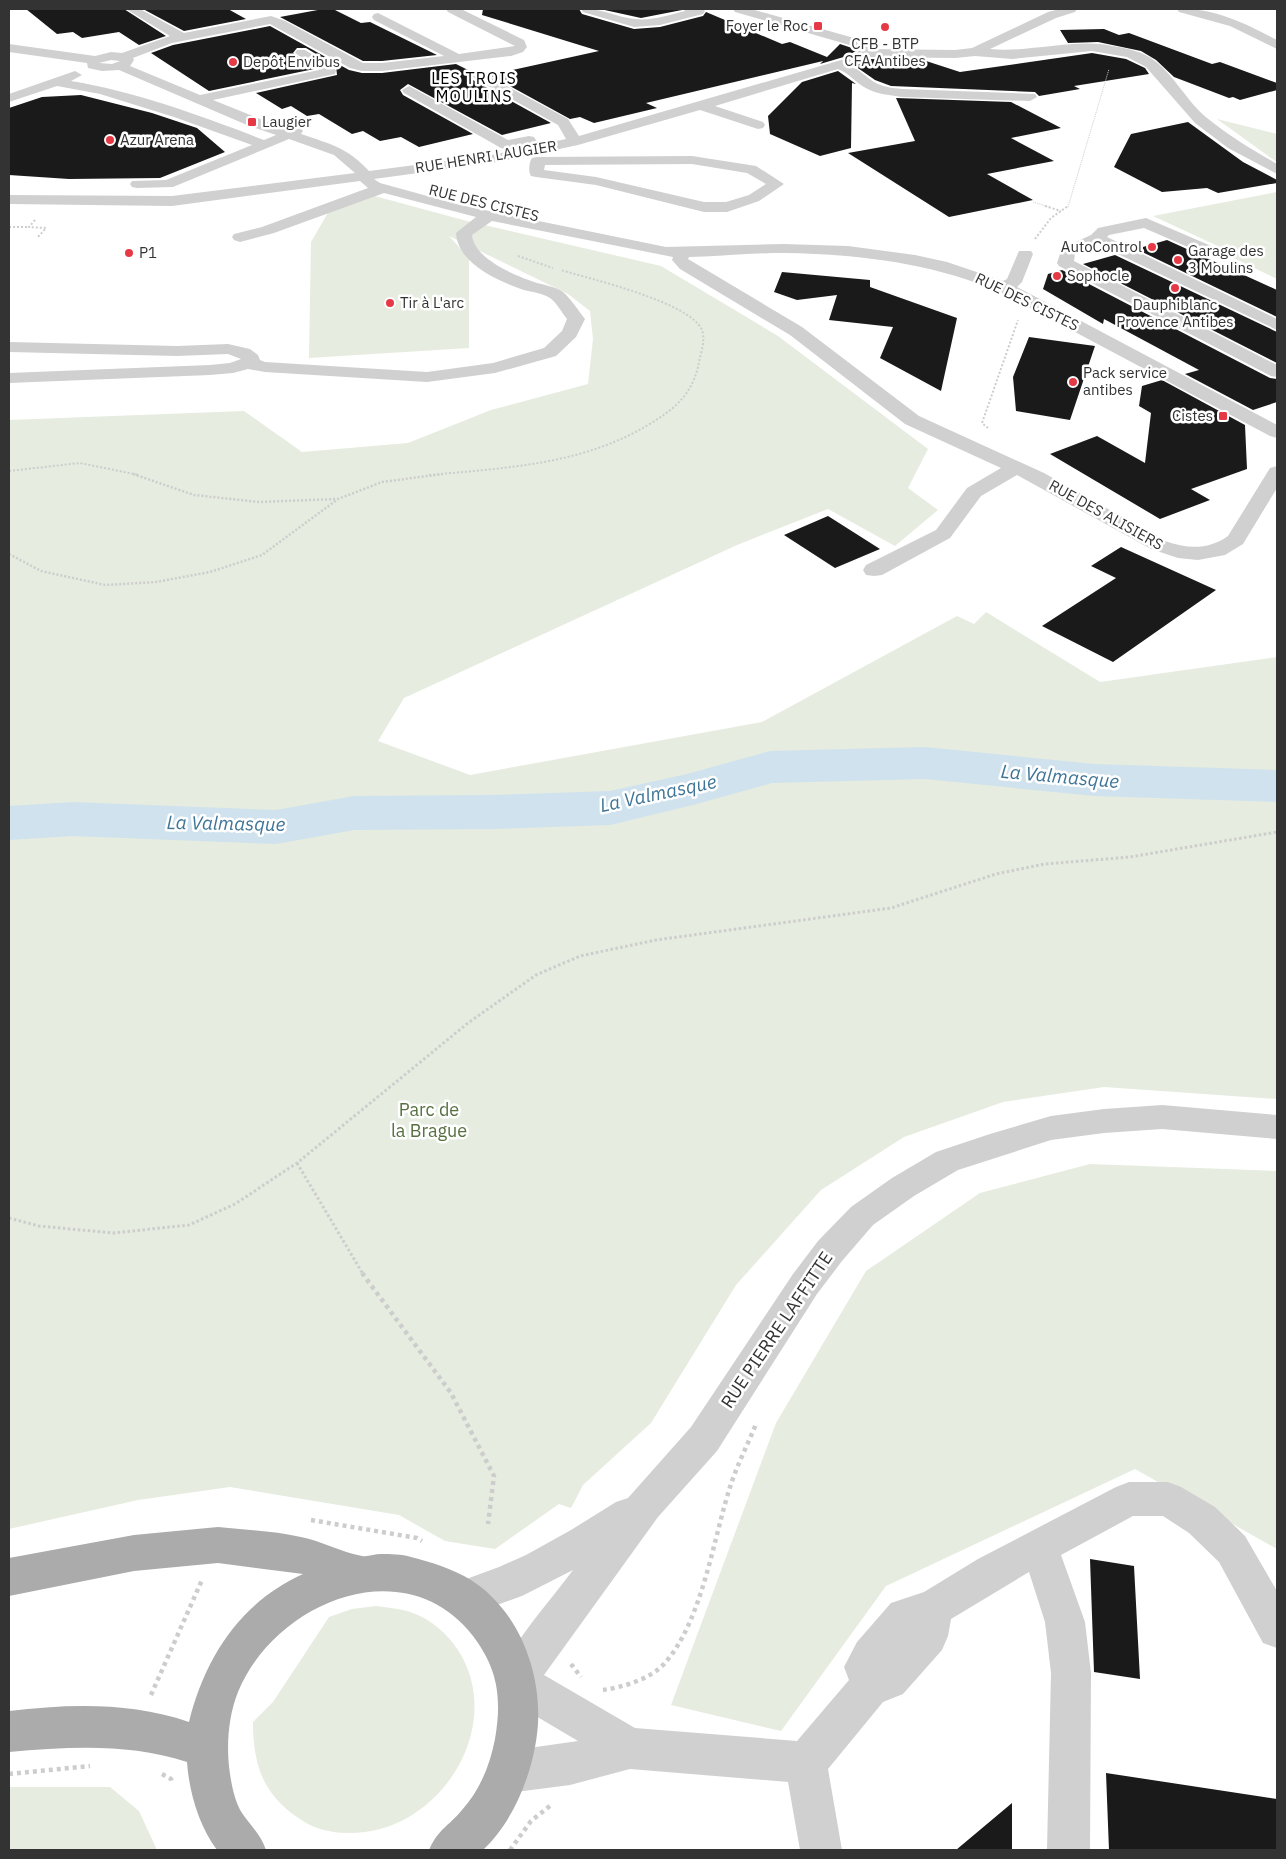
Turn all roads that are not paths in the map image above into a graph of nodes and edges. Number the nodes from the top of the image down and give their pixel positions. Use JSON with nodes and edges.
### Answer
{"nodes":[{"id":1,"x":132,"y":9,"type":"edge"},
{"id":2,"x":452,"y":9,"type":"edge"},
{"id":3,"x":587,"y":9,"type":"edge"},
{"id":4,"x":690,"y":9,"type":"edge"},
{"id":5,"x":739,"y":9,"type":"edge"},
{"id":6,"x":1071,"y":9,"type":"edge"},
{"id":7,"x":1183,"y":9,"type":"edge"},
{"id":8,"x":287,"y":11,"type":"dead end"},
{"id":9,"x":378,"y":17,"type":"dead end"},
{"id":10,"x":235,"y":18,"type":"dead end"},
{"id":11,"x":268,"y":20,"type":"junction"},
{"id":12,"x":288,"y":28,"type":"junction"},
{"id":13,"x":168,"y":31,"type":"junction"},
{"id":14,"x":182,"y":37,"type":"junction"},
{"id":15,"x":275,"y":37,"type":"dead end"},
{"id":16,"x":1277,"y":45,"type":"edge"},
{"id":17,"x":291,"y":47,"type":"dead end"},
{"id":18,"x":9,"y":48,"type":"edge"},
{"id":19,"x":975,"y":52,"type":"junction"},
{"id":20,"x":865,"y":53,"type":"junction"},
{"id":21,"x":459,"y":59,"type":"junction"},
{"id":22,"x":122,"y":61,"type":"junction"},
{"id":23,"x":96,"y":63,"type":"junction"},
{"id":24,"x":839,"y":65,"type":"junction"},
{"id":25,"x":479,"y":74,"type":"dead end"},
{"id":26,"x":57,"y":82,"type":"junction"},
{"id":27,"x":409,"y":90,"type":"dead end"},
{"id":28,"x":1030,"y":97,"type":"dead end"},
{"id":29,"x":9,"y":98,"type":"edge"},
{"id":30,"x":201,"y":99,"type":"junction"},
{"id":31,"x":700,"y":106,"type":"junction"},
{"id":32,"x":758,"y":125,"type":"dead end"},
{"id":33,"x":305,"y":127,"type":"dead end"},
{"id":34,"x":288,"y":134,"type":"junction"},
{"id":35,"x":574,"y":136,"type":"junction"},
{"id":36,"x":264,"y":144,"type":"junction"},
{"id":37,"x":354,"y":146,"type":"dead end"},
{"id":38,"x":339,"y":152,"type":"junction"},
{"id":39,"x":532,"y":157,"type":"junction"},
{"id":40,"x":1277,"y":170,"type":"edge"},
{"id":41,"x":365,"y":175,"type":"junction"},
{"id":42,"x":119,"y":185,"type":"dead end"},
{"id":43,"x":381,"y":189,"type":"junction"},
{"id":44,"x":9,"y":200,"type":"edge"},
{"id":45,"x":488,"y":216,"type":"junction"},
{"id":46,"x":240,"y":238,"type":"dead end"},
{"id":47,"x":1097,"y":238,"type":"junction"},
{"id":48,"x":752,"y":242,"type":"junction"},
{"id":49,"x":1210,"y":251,"type":"dead end"},
{"id":50,"x":682,"y":253,"type":"junction"},
{"id":51,"x":1025,"y":254,"type":"road end"},
{"id":52,"x":1004,"y":287,"type":"junction"},
{"id":53,"x":1277,"y":326,"type":"edge"},
{"id":54,"x":9,"y":347,"type":"edge"},
{"id":55,"x":247,"y":363,"type":"junction"},
{"id":56,"x":1277,"y":372,"type":"edge"},
{"id":57,"x":9,"y":378,"type":"edge"},
{"id":58,"x":1277,"y":432,"type":"edge"},
{"id":59,"x":1016,"y":467,"type":"junction"},
{"id":60,"x":1277,"y":472,"type":"edge"},
{"id":61,"x":874,"y":570,"type":"dead end"},
{"id":62,"x":1277,"y":1127,"type":"edge"},
{"id":63,"x":645,"y":1505,"type":"junction"},
{"id":64,"x":1040,"y":1548,"type":"junction"},
{"id":65,"x":359,"y":1573,"type":"junction"},
{"id":66,"x":9,"y":1577,"type":"edge"},
{"id":67,"x":464,"y":1598,"type":"junction"},
{"id":68,"x":1277,"y":1628,"type":"edge"},
{"id":69,"x":516,"y":1682,"type":"junction"},
{"id":70,"x":9,"y":1732,"type":"edge"},
{"id":71,"x":206,"y":1748,"type":"junction"},
{"id":72,"x":630,"y":1748,"type":"junction"},
{"id":73,"x":806,"y":1763,"type":"junction"},
{"id":74,"x":508,"y":1772,"type":"junction"},
{"id":75,"x":245,"y":1850,"type":"edge"},
{"id":76,"x":451,"y":1850,"type":"edge"},
{"id":77,"x":821,"y":1850,"type":"edge"},
{"id":78,"x":1069,"y":1850,"type":"edge"}],
"edges":[{"from":1,"to":13,"type":"street"},
{"from":2,"to":21,"type":"street"},
{"from":3,"to":4,"type":"street"},
{"from":5,"to":20,"type":"street"},
{"from":6,"to":19,"type":"street"},
{"from":7,"to":16,"type":"street"},
{"from":8,"to":11,"type":"street"},
{"from":9,"to":21,"type":"street"},
{"from":10,"to":13,"type":"street"},
{"from":11,"to":12,"type":"street"},
{"from":11,"to":14,"type":"street"},
{"from":12,"to":15,"type":"street"},
{"from":12,"to":21,"type":"street"},
{"from":13,"to":14,"type":"street"},
{"from":14,"to":22,"type":"street"},
{"from":17,"to":30,"type":"street"},
{"from":18,"to":23,"type":"street"},
{"from":19,"to":20,"type":"street"},
{"from":19,"to":40,"type":"street"},
{"from":20,"to":24,"type":"street","name":"RUE HENRI LAUGIER"},
{"from":22,"to":23,"type":"street"},
{"from":22,"to":30,"type":"street"},
{"from":23,"to":26,"type":"street"},
{"from":24,"to":28,"type":"street"},
{"from":24,"to":31,"type":"street","name":"RUE HENRI LAUGIER"},
{"from":25,"to":35,"type":"street"},
{"from":26,"to":29,"type":"street"},
{"from":26,"to":36,"type":"street"},
{"from":27,"to":35,"type":"street"},
{"from":30,"to":34,"type":"street"},
{"from":31,"to":32,"type":"street"},
{"from":31,"to":35,"type":"street","name":"RUE HENRI LAUGIER"},
{"from":33,"to":34,"type":"street"},
{"from":34,"to":36,"type":"street"},
{"from":34,"to":38,"type":"street"},
{"from":35,"to":39,"type":"street","name":"RUE HENRI LAUGIER"},
{"from":36,"to":42,"type":"street"},
{"from":37,"to":38,"type":"street"},
{"from":38,"to":41,"type":"street"},
{"from":39,"to":39,"type":"street"},
{"from":39,"to":41,"type":"street","name":"RUE HENRI LAUGIER"},
{"from":41,"to":43,"type":"street","name":"RUE DES CISTES"},
{"from":41,"to":44,"type":"street","name":"RUE HENRI LAUGIER"},
{"from":41,"to":48,"type":"street","name":"RUE DES CISTES"},
{"from":43,"to":45,"type":"street","name":"RUE DES CISTES"},
{"from":43,"to":46,"type":"street"},
{"from":45,"to":50,"type":"street","name":"RUE DES CISTES"},
{"from":45,"to":55,"type":"street"},
{"from":47,"to":49,"type":"street"},
{"from":47,"to":53,"type":"street"},
{"from":47,"to":56,"type":"street"},
{"from":48,"to":50,"type":"street","name":"RUE DES CISTES"},
{"from":48,"to":52,"type":"street","name":"RUE DES CISTES"},
{"from":50,"to":59,"type":"street","name":"RUE DES ALISIERS"},
{"from":51,"to":52,"type":"street"},
{"from":52,"to":58,"type":"street","name":"RUE DES CISTES"},
{"from":54,"to":55,"type":"street"},
{"from":55,"to":57,"type":"street"},
{"from":59,"to":60,"type":"street","name":"RUE DES ALISIERS"},
{"from":59,"to":61,"type":"street"},
{"from":62,"to":63,"type":"street","name":"RUE PIERRE LAFFITTE"},
{"from":63,"to":67,"type":"street","name":"RUE PIERRE LAFFITTE"},
{"from":63,"to":69,"type":"street","name":"RUE PIERRE LAFFITTE"},
{"from":64,"to":68,"type":"street"},
{"from":64,"to":73,"type":"street"},
{"from":64,"to":78,"type":"street"},
{"from":65,"to":66,"type":"main road"},
{"from":65,"to":67,"type":"main road"},
{"from":65,"to":71,"type":"main road"},
{"from":67,"to":69,"type":"main road"},
{"from":69,"to":72,"type":"street"},
{"from":69,"to":74,"type":"main road"},
{"from":70,"to":71,"type":"main road"},
{"from":71,"to":75,"type":"main road"},
{"from":72,"to":73,"type":"street"},
{"from":72,"to":74,"type":"street"},
{"from":73,"to":77,"type":"street"},
{"from":74,"to":76,"type":"main road"}]}
